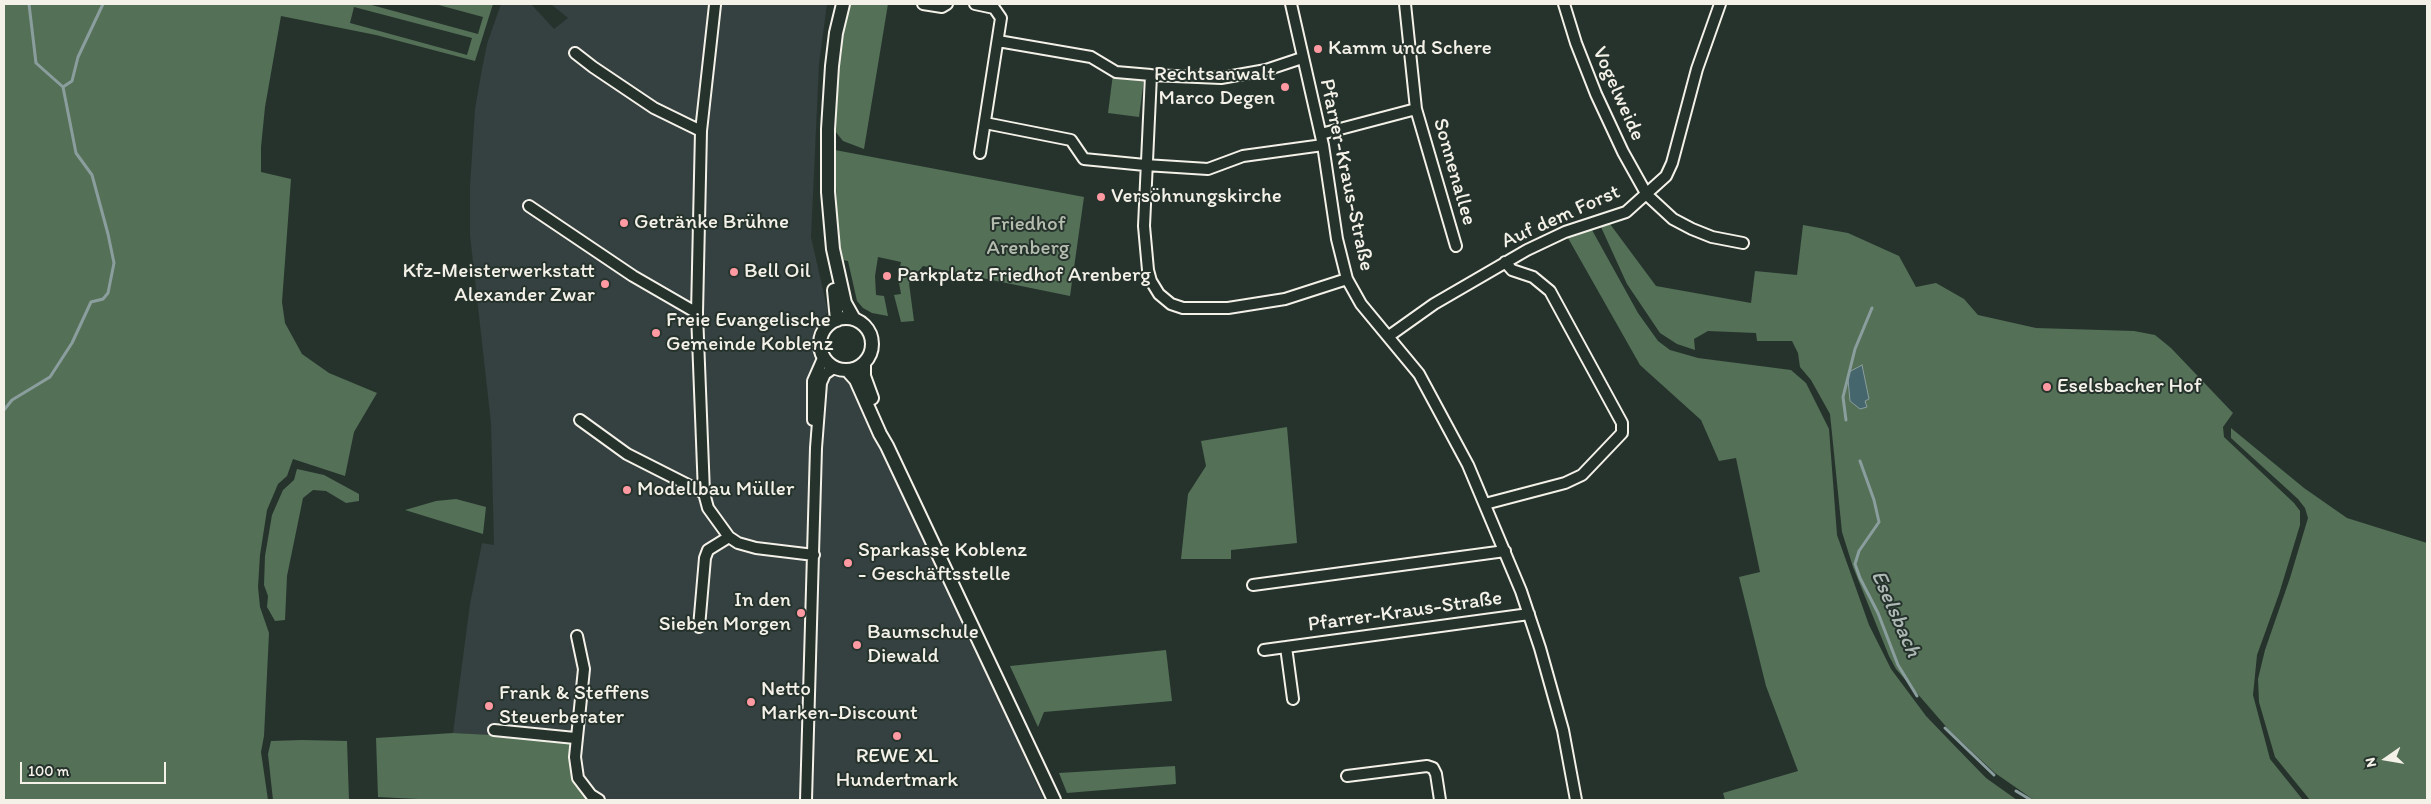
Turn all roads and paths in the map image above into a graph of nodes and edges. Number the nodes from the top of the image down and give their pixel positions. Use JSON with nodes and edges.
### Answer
{"nodes":[{"id":1,"x":835,"y":4,"type":"edge"},
{"id":2,"x":843,"y":4,"type":"edge"},
{"id":3,"x":923,"y":4,"type":"edge"},
{"id":4,"x":947,"y":4,"type":"edge"},
{"id":5,"x":975,"y":4,"type":"edge"},
{"id":6,"x":1290,"y":4,"type":"edge"},
{"id":7,"x":1405,"y":4,"type":"edge"},
{"id":8,"x":1564,"y":4,"type":"edge"},
{"id":9,"x":1710,"y":4,"type":"edge"},
{"id":10,"x":715,"y":5,"type":"edge"},
{"id":11,"x":1719,"y":8,"type":"edge"},
{"id":12,"x":998,"y":41,"type":"junction"},
{"id":13,"x":575,"y":53,"type":"dead end"},
{"id":14,"x":1302,"y":58,"type":"junction"},
{"id":15,"x":1151,"y":76,"type":"junction"},
{"id":16,"x":1416,"y":109,"type":"junction"},
{"id":17,"x":985,"y":123,"type":"junction"},
{"id":18,"x":700,"y":130,"type":"junction"},
{"id":19,"x":1321,"y":134,"type":"junction"},
{"id":20,"x":1323,"y":146,"type":"junction"},
{"id":21,"x":980,"y":153,"type":"dead end"},
{"id":22,"x":1146,"y":165,"type":"junction"},
{"id":23,"x":1647,"y":195,"type":"junction"},
{"id":24,"x":530,"y":206,"type":"dead end"},
{"id":25,"x":1742,"y":243,"type":"dead end"},
{"id":26,"x":1456,"y":246,"type":"dead end"},
{"id":27,"x":1505,"y":262,"type":"junction"},
{"id":28,"x":1347,"y":279,"type":"junction"},
{"id":29,"x":697,"y":313,"type":"junction"},
{"id":30,"x":854,"y":319,"type":"junction"},
{"id":31,"x":837,"y":320,"type":"junction"},
{"id":32,"x":1389,"y":336,"type":"junction"},
{"id":33,"x":824,"y":356,"type":"junction"},
{"id":34,"x":864,"y":363,"type":"junction"},
{"id":35,"x":841,"y":368,"type":"junction"},
{"id":36,"x":580,"y":420,"type":"dead end"},
{"id":37,"x":887,"y":446,"type":"junction"},
{"id":38,"x":816,"y":448,"type":"junction"},
{"id":39,"x":704,"y":493,"type":"junction"},
{"id":40,"x":1485,"y":504,"type":"junction"},
{"id":41,"x":729,"y":537,"type":"junction"},
{"id":42,"x":1505,"y":550,"type":"junction"},
{"id":43,"x":814,"y":555,"type":"junction"},
{"id":44,"x":1253,"y":585,"type":"dead end"},
{"id":45,"x":1529,"y":614,"type":"junction"},
{"id":46,"x":699,"y":627,"type":"dead end"},
{"id":47,"x":577,"y":636,"type":"dead end"},
{"id":48,"x":1286,"y":647,"type":"junction"},
{"id":49,"x":1264,"y":650,"type":"dead end"},
{"id":50,"x":1292,"y":699,"type":"dead end"},
{"id":51,"x":494,"y":730,"type":"dead end"},
{"id":52,"x":575,"y":738,"type":"junction"},
{"id":53,"x":1347,"y":776,"type":"dead end"},
{"id":54,"x":599,"y":800,"type":"edge"},
{"id":55,"x":806,"y":800,"type":"edge"},
{"id":56,"x":1054,"y":800,"type":"edge"},
{"id":57,"x":1440,"y":800,"type":"edge"},
{"id":58,"x":1576,"y":800,"type":"edge"}],
"edges":[{"from":1,"to":31,"type":"main road"},
{"from":2,"to":30,"type":"main road"},
{"from":3,"to":4,"type":"street"},
{"from":5,"to":12,"type":"street"},
{"from":6,"to":14,"type":"street","name":"Pfarrer-Kraus-Straße"},
{"from":7,"to":16,"type":"street","name":"Sonnenallee"},
{"from":8,"to":23,"type":"street","name":"Vogelweide"},
{"from":9,"to":11,"type":"street"},
{"from":10,"to":18,"type":"street"},
{"from":11,"to":23,"type":"street","name":"Auf dem Forst"},
{"from":12,"to":15,"type":"street"},
{"from":12,"to":17,"type":"street"},
{"from":13,"to":18,"type":"street"},
{"from":14,"to":15,"type":"street"},
{"from":14,"to":19,"type":"street","name":"Pfarrer-Kraus-Straße"},
{"from":15,"to":22,"type":"street"},
{"from":16,"to":19,"type":"street","name":"Sonnenallee"},
{"from":16,"to":26,"type":"street","name":"Sonnenallee"},
{"from":17,"to":21,"type":"street"},
{"from":17,"to":22,"type":"street"},
{"from":18,"to":29,"type":"street"},
{"from":19,"to":20,"type":"street","name":"Pfarrer-Kraus-Straße"},
{"from":20,"to":22,"type":"street"},
{"from":20,"to":28,"type":"street","name":"Pfarrer-Kraus-Straße"},
{"from":22,"to":28,"type":"street"},
{"from":23,"to":25,"type":"street","name":"Vogelweide"},
{"from":23,"to":27,"type":"street","name":"Auf dem Forst"},
{"from":24,"to":29,"type":"street"},
{"from":27,"to":32,"type":"street","name":"Auf dem Forst"},
{"from":27,"to":40,"type":"street"},
{"from":28,"to":32,"type":"street","name":"Pfarrer-Kraus-Straße"},
{"from":29,"to":39,"type":"street"},
{"from":30,"to":31,"type":"main road"},
{"from":30,"to":34,"type":"main road"},
{"from":31,"to":33,"type":"main road"},
{"from":32,"to":40,"type":"street","name":"Pfarrer-Kraus-Straße"},
{"from":33,"to":35,"type":"main road"},
{"from":33,"to":38,"type":"street"},
{"from":34,"to":35,"type":"main road"},
{"from":34,"to":37,"type":"main road"},
{"from":35,"to":37,"type":"main road"},
{"from":35,"to":38,"type":"street"},
{"from":36,"to":39,"type":"street"},
{"from":37,"to":56,"type":"main road"},
{"from":38,"to":43,"type":"street"},
{"from":39,"to":41,"type":"street"},
{"from":40,"to":42,"type":"street","name":"Pfarrer-Kraus-Straße"},
{"from":41,"to":43,"type":"street"},
{"from":41,"to":46,"type":"street"},
{"from":42,"to":44,"type":"street"},
{"from":42,"to":45,"type":"street","name":"Pfarrer-Kraus-Straße"},
{"from":43,"to":55,"type":"street"},
{"from":45,"to":48,"type":"street","name":"Pfarrer-Kraus-Straße"},
{"from":45,"to":58,"type":"street","name":"Pfarrer-Kraus-Straße"},
{"from":47,"to":52,"type":"street"},
{"from":48,"to":49,"type":"street","name":"Pfarrer-Kraus-Straße"},
{"from":48,"to":50,"type":"street","name":"Pfarrer-Kraus-Straße"},
{"from":51,"to":52,"type":"street"},
{"from":52,"to":54,"type":"street"},
{"from":53,"to":57,"type":"street"}]}
